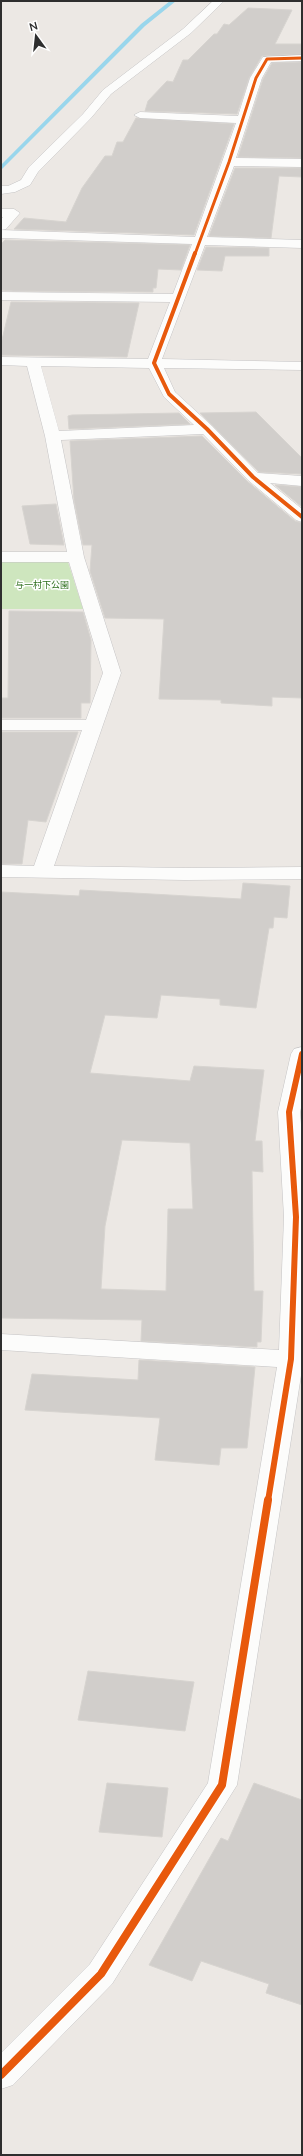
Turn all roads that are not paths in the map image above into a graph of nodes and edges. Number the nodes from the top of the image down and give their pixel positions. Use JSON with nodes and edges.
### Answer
{"nodes":[{"id":1,"x":219,"y":1,"type":"edge"},
{"id":2,"x":302,"y":58,"type":"edge"},
{"id":3,"x":140,"y":115,"type":"dead end"},
{"id":4,"x":242,"y":120,"type":"junction"},
{"id":5,"x":228,"y":162,"type":"junction"},
{"id":6,"x":302,"y":163,"type":"edge"},
{"id":7,"x":1,"y":190,"type":"edge"},
{"id":8,"x":1,"y":213,"type":"edge"},
{"id":9,"x":1,"y":226,"type":"edge"},
{"id":10,"x":1,"y":234,"type":"edge"},
{"id":11,"x":198,"y":242,"type":"junction"},
{"id":12,"x":302,"y":244,"type":"edge"},
{"id":13,"x":1,"y":296,"type":"edge"},
{"id":14,"x":178,"y":298,"type":"junction"},
{"id":15,"x":1,"y":361,"type":"edge"},
{"id":16,"x":33,"y":362,"type":"junction"},
{"id":17,"x":154,"y":363,"type":"junction"},
{"id":18,"x":302,"y":366,"type":"edge"},
{"id":19,"x":207,"y":429,"type":"junction"},
{"id":20,"x":53,"y":436,"type":"junction"},
{"id":21,"x":253,"y":477,"type":"junction"},
{"id":22,"x":302,"y":481,"type":"edge"},
{"id":23,"x":302,"y":517,"type":"edge"},
{"id":24,"x":1,"y":557,"type":"edge"},
{"id":25,"x":76,"y":557,"type":"junction"},
{"id":26,"x":1,"y":725,"type":"edge"},
{"id":27,"x":93,"y":725,"type":"junction"},
{"id":28,"x":1,"y":871,"type":"edge"},
{"id":29,"x":42,"y":872,"type":"junction"},
{"id":30,"x":302,"y":873,"type":"edge"},
{"id":31,"x":302,"y":1054,"type":"edge"},
{"id":32,"x":295,"y":1112,"type":"edge"},
{"id":33,"x":1,"y":1342,"type":"edge"},
{"id":34,"x":291,"y":1359,"type":"junction"},
{"id":35,"x":1,"y":2075,"type":"edge"}],
"edges":[{"from":1,"to":7,"type":"street"},
{"from":2,"to":4,"type":"street"},
{"from":3,"to":4,"type":"street"},
{"from":4,"to":5,"type":"street"},
{"from":5,"to":6,"type":"street"},
{"from":5,"to":11,"type":"street"},
{"from":8,"to":9,"type":"street"},
{"from":10,"to":11,"type":"street"},
{"from":11,"to":12,"type":"street"},
{"from":11,"to":14,"type":"street"},
{"from":13,"to":14,"type":"street"},
{"from":14,"to":17,"type":"street"},
{"from":15,"to":16,"type":"street"},
{"from":16,"to":17,"type":"street"},
{"from":16,"to":20,"type":"street"},
{"from":17,"to":18,"type":"street"},
{"from":17,"to":19,"type":"street"},
{"from":19,"to":20,"type":"street"},
{"from":19,"to":21,"type":"street"},
{"from":20,"to":25,"type":"street"},
{"from":21,"to":22,"type":"street"},
{"from":21,"to":23,"type":"street"},
{"from":24,"to":25,"type":"street"},
{"from":25,"to":27,"type":"street"},
{"from":26,"to":27,"type":"street"},
{"from":27,"to":29,"type":"street"},
{"from":28,"to":29,"type":"street"},
{"from":29,"to":30,"type":"street"},
{"from":31,"to":32,"type":"street"},
{"from":32,"to":34,"type":"street"},
{"from":33,"to":34,"type":"street"},
{"from":34,"to":35,"type":"street"}]}
